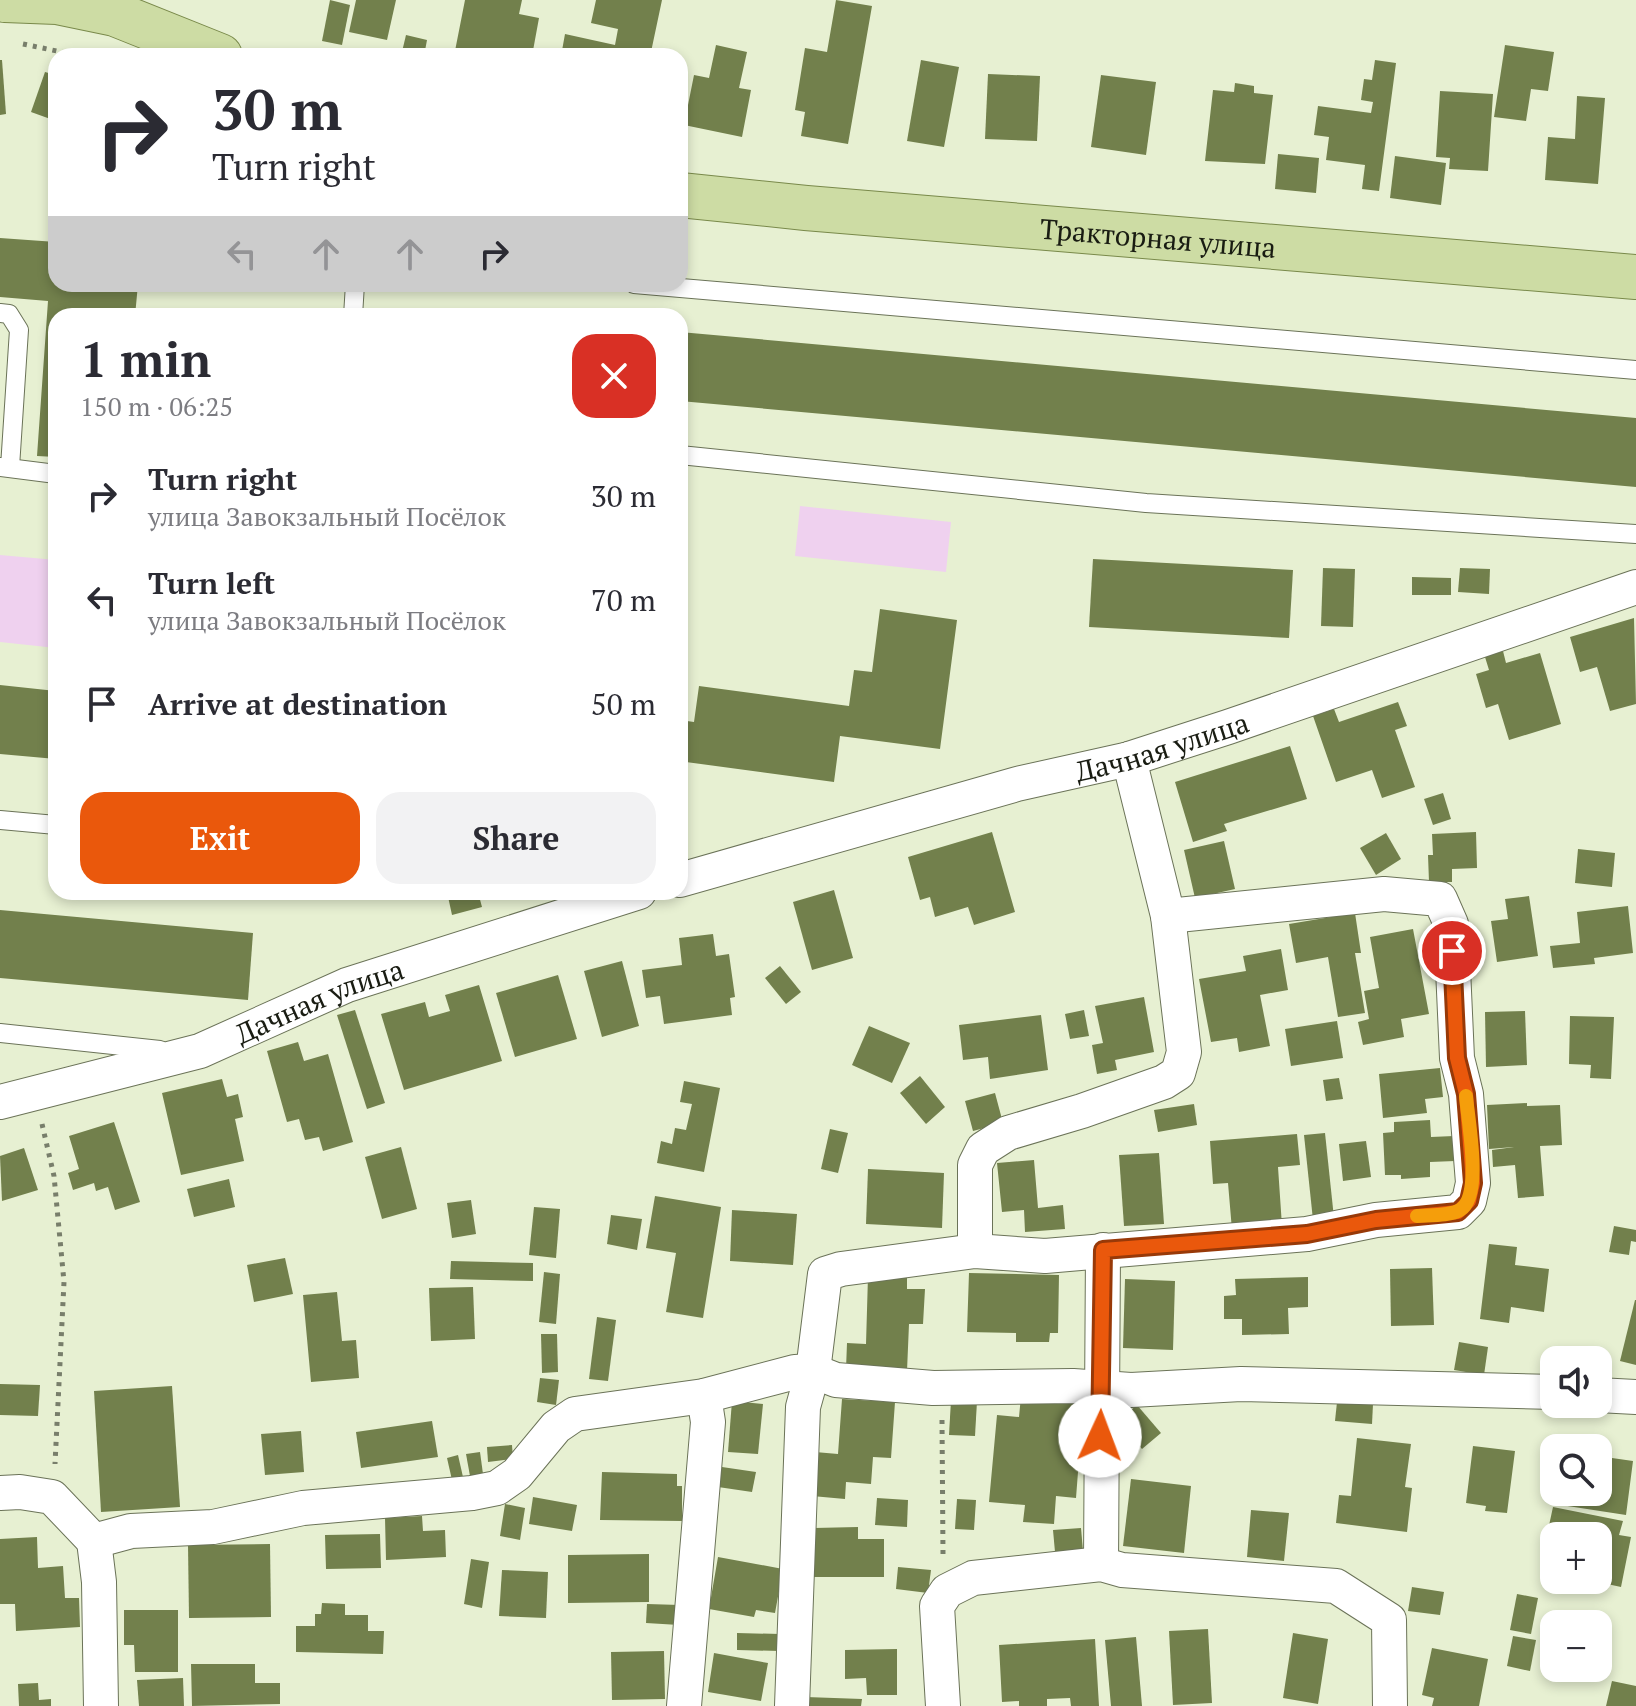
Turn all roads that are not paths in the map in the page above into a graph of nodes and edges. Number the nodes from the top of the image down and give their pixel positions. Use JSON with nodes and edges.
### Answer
{"nodes":[{"id":1,"x":9,"y":21,"type":"edge"},
{"id":2,"x":200,"y":48,"type":"edge"},
{"id":3,"x":688,"y":196,"type":"edge"},
{"id":4,"x":1636,"y":277,"type":"edge"},
{"id":5,"x":688,"y":289,"type":"edge"},
{"id":6,"x":0,"y":313,"type":"edge"},
{"id":7,"x":1636,"y":370,"type":"edge"},
{"id":8,"x":688,"y":456,"type":"edge"},
{"id":9,"x":5,"y":467,"type":"edge"},
{"id":10,"x":48,"y":473,"type":"edge"},
{"id":11,"x":1636,"y":534,"type":"edge"},
{"id":12,"x":1636,"y":587,"type":"edge"},
{"id":13,"x":1129,"y":759,"type":"junction"},
{"id":14,"x":0,"y":820,"type":"edge"},
{"id":15,"x":48,"y":824,"type":"edge"},
{"id":16,"x":688,"y":878,"type":"edge"},
{"id":17,"x":614,"y":900,"type":"edge"},
{"id":18,"x":1168,"y":916,"type":"junction"},
{"id":19,"x":0,"y":1033,"type":"edge"},
{"id":20,"x":200,"y":1051,"type":"junction"},
{"id":21,"x":0,"y":1102,"type":"edge"},
{"id":22,"x":1103,"y":1250,"type":"junction"},
{"id":23,"x":975,"y":1251,"type":"junction"},
{"id":24,"x":813,"y":1371,"type":"junction"},
{"id":25,"x":1103,"y":1387,"type":"junction"},
{"id":26,"x":1540,"y":1392,"type":"edge"},
{"id":27,"x":704,"y":1396,"type":"junction"},
{"id":28,"x":1612,"y":1396,"type":"edge"},
{"id":29,"x":1636,"y":1397,"type":"edge"},
{"id":30,"x":0,"y":1493,"type":"edge"},
{"id":31,"x":94,"y":1541,"type":"junction"},
{"id":32,"x":1101,"y":1564,"type":"junction"},
{"id":33,"x":101,"y":1706,"type":"edge"},
{"id":34,"x":684,"y":1706,"type":"edge"},
{"id":35,"x":792,"y":1706,"type":"edge"},
{"id":36,"x":943,"y":1706,"type":"edge"},
{"id":37,"x":1390,"y":1706,"type":"edge"}],
"edges":[{"from":1,"to":2,"type":"main road"},
{"from":3,"to":4,"type":"main road","name":"Тракторная улица"},
{"from":5,"to":7,"type":"lane"},
{"from":6,"to":9,"type":"lane"},
{"from":8,"to":11,"type":"lane"},
{"from":9,"to":10,"type":"lane"},
{"from":12,"to":13,"type":"street","name":"Дачная улица"},
{"from":13,"to":16,"type":"street","name":"Дачная улица"},
{"from":13,"to":18,"type":"street"},
{"from":14,"to":15,"type":"lane"},
{"from":17,"to":20,"type":"street","name":"Дачная улица"},
{"from":18,"to":22,"type":"street"},
{"from":18,"to":23,"type":"street"},
{"from":19,"to":20,"type":"lane"},
{"from":20,"to":21,"type":"street","name":"Дачная улица"},
{"from":22,"to":23,"type":"street"},
{"from":22,"to":25,"type":"street"},
{"from":23,"to":24,"type":"street"},
{"from":24,"to":25,"type":"street"},
{"from":24,"to":27,"type":"street"},
{"from":24,"to":35,"type":"street"},
{"from":25,"to":26,"type":"street"},
{"from":25,"to":32,"type":"street"},
{"from":27,"to":31,"type":"street"},
{"from":27,"to":34,"type":"street"},
{"from":28,"to":29,"type":"street"},
{"from":30,"to":31,"type":"street"},
{"from":31,"to":33,"type":"street"},
{"from":32,"to":36,"type":"street"},
{"from":32,"to":37,"type":"street"}]}
